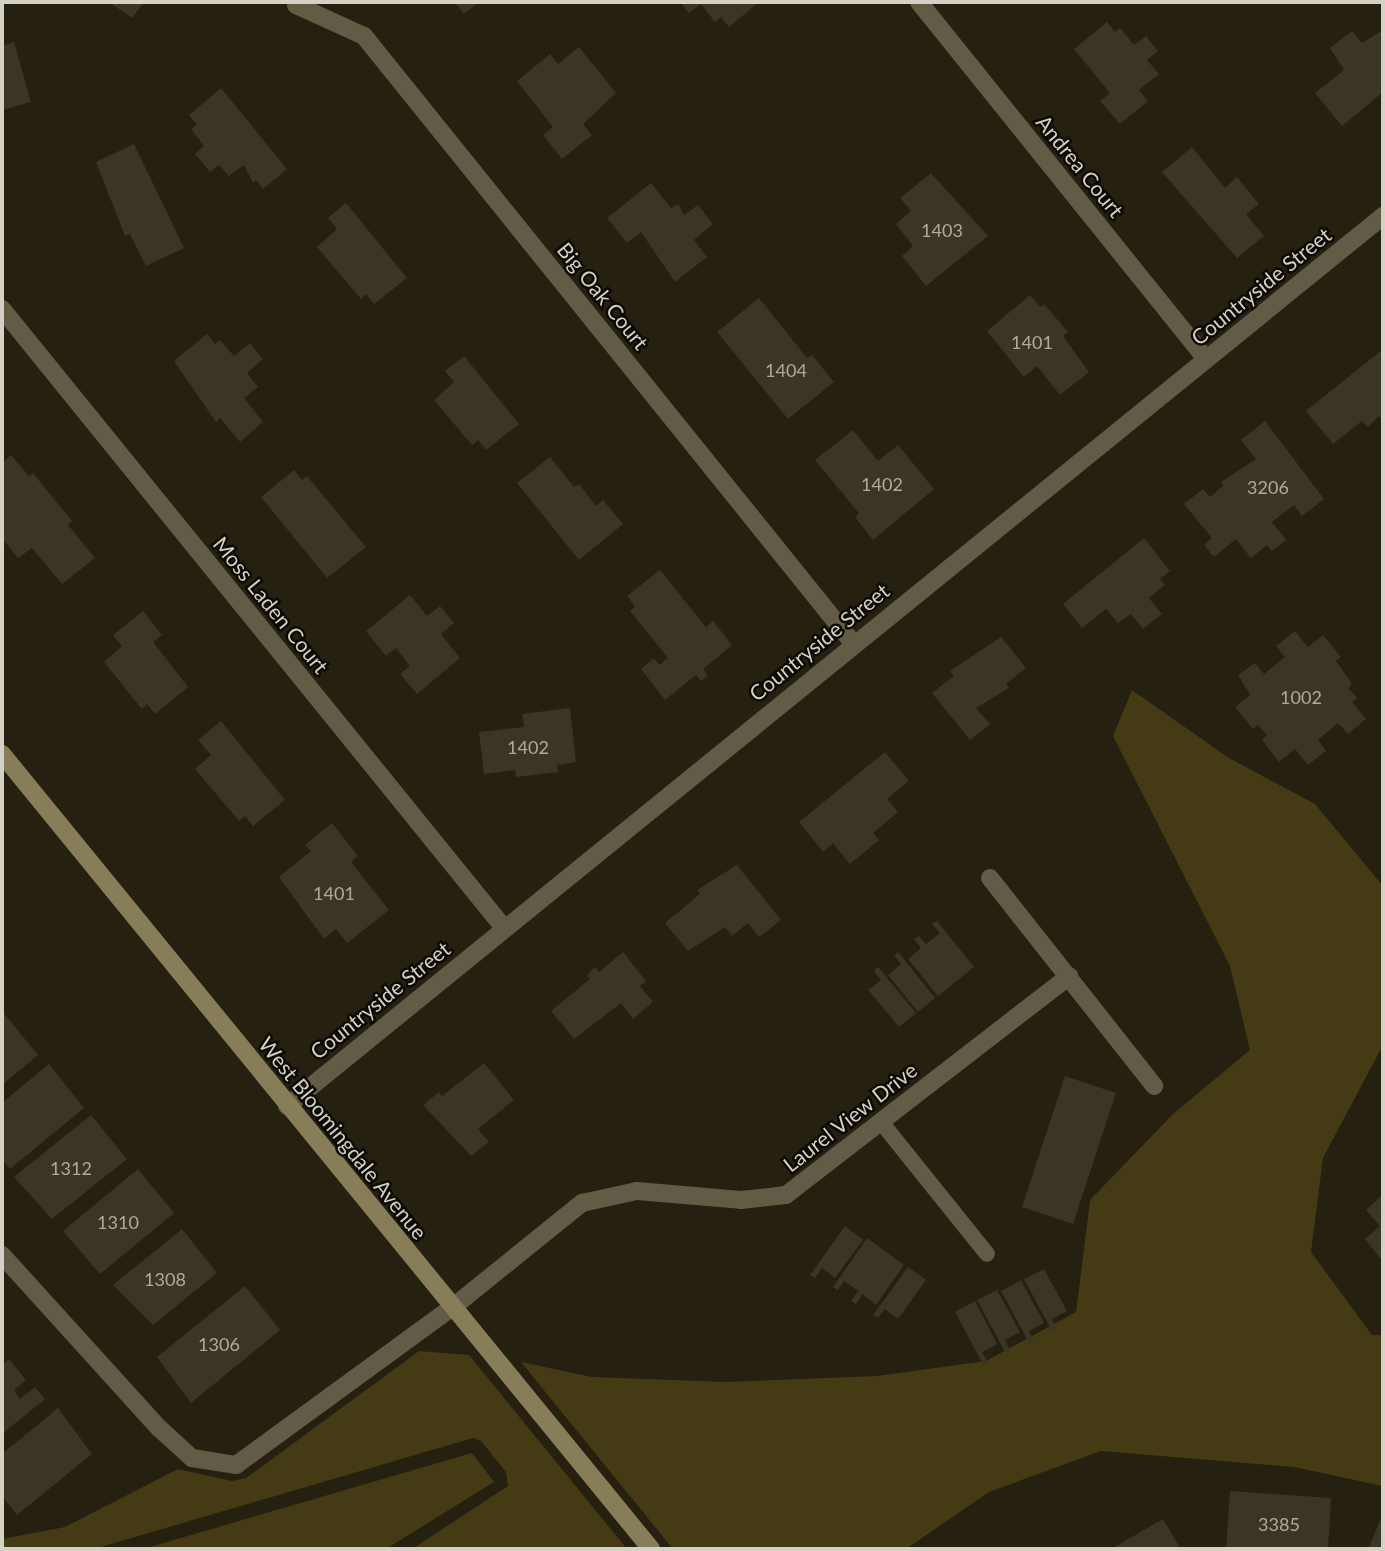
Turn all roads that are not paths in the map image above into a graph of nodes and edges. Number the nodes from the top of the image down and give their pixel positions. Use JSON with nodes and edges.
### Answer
{"nodes":[{"id":1,"x":919,"y":2,"type":"edge"},
{"id":2,"x":296,"y":5,"type":"dead end"},
{"id":3,"x":1383,"y":216,"type":"edge"},
{"id":4,"x":2,"y":309,"type":"edge"},
{"id":5,"x":1206,"y":359,"type":"junction"},
{"id":6,"x":853,"y":643,"type":"junction"},
{"id":7,"x":2,"y":754,"type":"edge"},
{"id":8,"x":990,"y":878,"type":"dead end"},
{"id":9,"x":505,"y":929,"type":"junction"},
{"id":10,"x":1069,"y":976,"type":"junction"},
{"id":11,"x":1154,"y":1086,"type":"dead end"},
{"id":12,"x":287,"y":1106,"type":"junction"},
{"id":13,"x":881,"y":1122,"type":"junction"},
{"id":14,"x":987,"y":1254,"type":"dead end"},
{"id":15,"x":2,"y":1255,"type":"edge"},
{"id":16,"x":453,"y":1307,"type":"junction"},
{"id":17,"x":651,"y":1549,"type":"edge"}],
"edges":[{"from":1,"to":5,"type":"street","name":"Andrea Court"},
{"from":2,"to":6,"type":"street","name":"Big Oak Court"},
{"from":3,"to":5,"type":"street","name":"Countryside Street"},
{"from":4,"to":9,"type":"street","name":"Moss Laden Court"},
{"from":5,"to":6,"type":"street","name":"Countryside Street"},
{"from":6,"to":9,"type":"street","name":"Countryside Street"},
{"from":7,"to":12,"type":"main road","name":"West Bloomingdale Avenue"},
{"from":8,"to":10,"type":"street"},
{"from":9,"to":12,"type":"street","name":"Countryside Street"},
{"from":10,"to":11,"type":"street"},
{"from":10,"to":13,"type":"street","name":"Laurel View Drive"},
{"from":12,"to":16,"type":"main road","name":"West Bloomingdale Avenue"},
{"from":13,"to":14,"type":"lane"},
{"from":13,"to":16,"type":"street","name":"Laurel View Drive"},
{"from":15,"to":16,"type":"street","name":"Laurel View Drive"},
{"from":16,"to":17,"type":"main road","name":"West Bloomingdale Avenue"}]}
